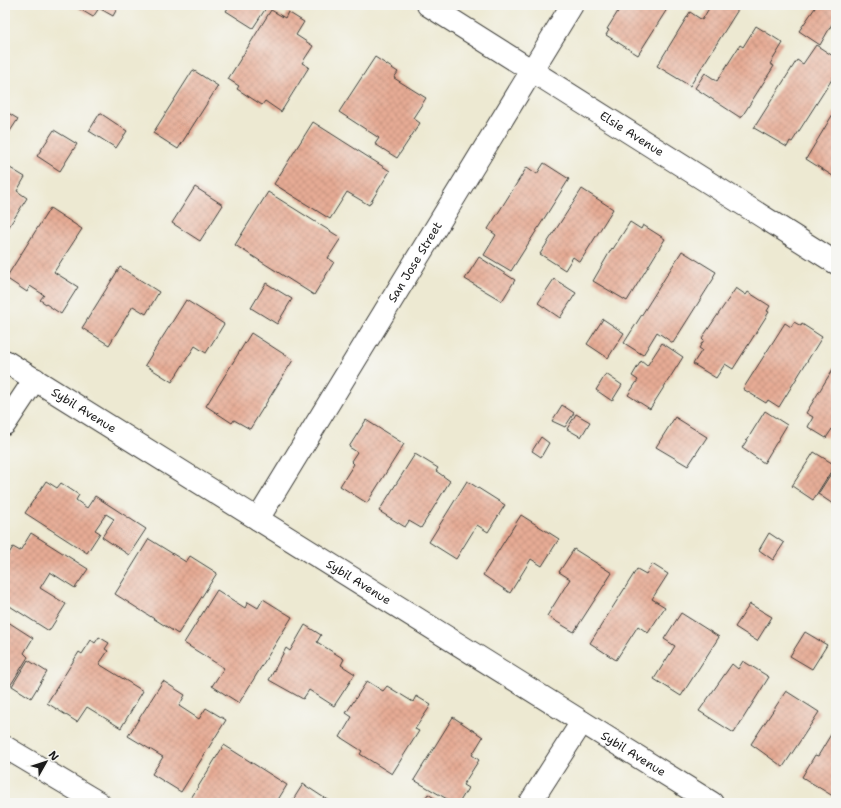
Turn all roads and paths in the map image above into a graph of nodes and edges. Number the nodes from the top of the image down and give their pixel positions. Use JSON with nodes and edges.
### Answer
{"nodes":[{"id":1,"x":428,"y":5,"type":"edge"},
{"id":2,"x":572,"y":5,"type":"edge"},
{"id":3,"x":532,"y":71,"type":"junction"},
{"id":4,"x":836,"y":263,"type":"edge"},
{"id":5,"x":5,"y":361,"type":"edge"},
{"id":6,"x":35,"y":379,"type":"junction"},
{"id":7,"x":5,"y":424,"type":"edge"},
{"id":8,"x":258,"y":519,"type":"junction"},
{"id":9,"x":582,"y":722,"type":"junction"},
{"id":10,"x":5,"y":746,"type":"edge"},
{"id":11,"x":99,"y":803,"type":"edge"},
{"id":12,"x":530,"y":803,"type":"edge"},
{"id":13,"x":712,"y":803,"type":"edge"}],
"edges":[{"from":1,"to":3,"type":"street","name":"Elsie Avenue"},
{"from":2,"to":3,"type":"street","name":"San Jose Street"},
{"from":3,"to":4,"type":"street","name":"Elsie Avenue"},
{"from":3,"to":8,"type":"street","name":"San Jose Street"},
{"from":5,"to":6,"type":"street","name":"Sybil Avenue"},
{"from":6,"to":7,"type":"street"},
{"from":6,"to":8,"type":"street","name":"Sybil Avenue"},
{"from":8,"to":9,"type":"street","name":"Sybil Avenue"},
{"from":9,"to":12,"type":"street"},
{"from":9,"to":13,"type":"street","name":"Sybil Avenue"},
{"from":10,"to":11,"type":"street"}]}
